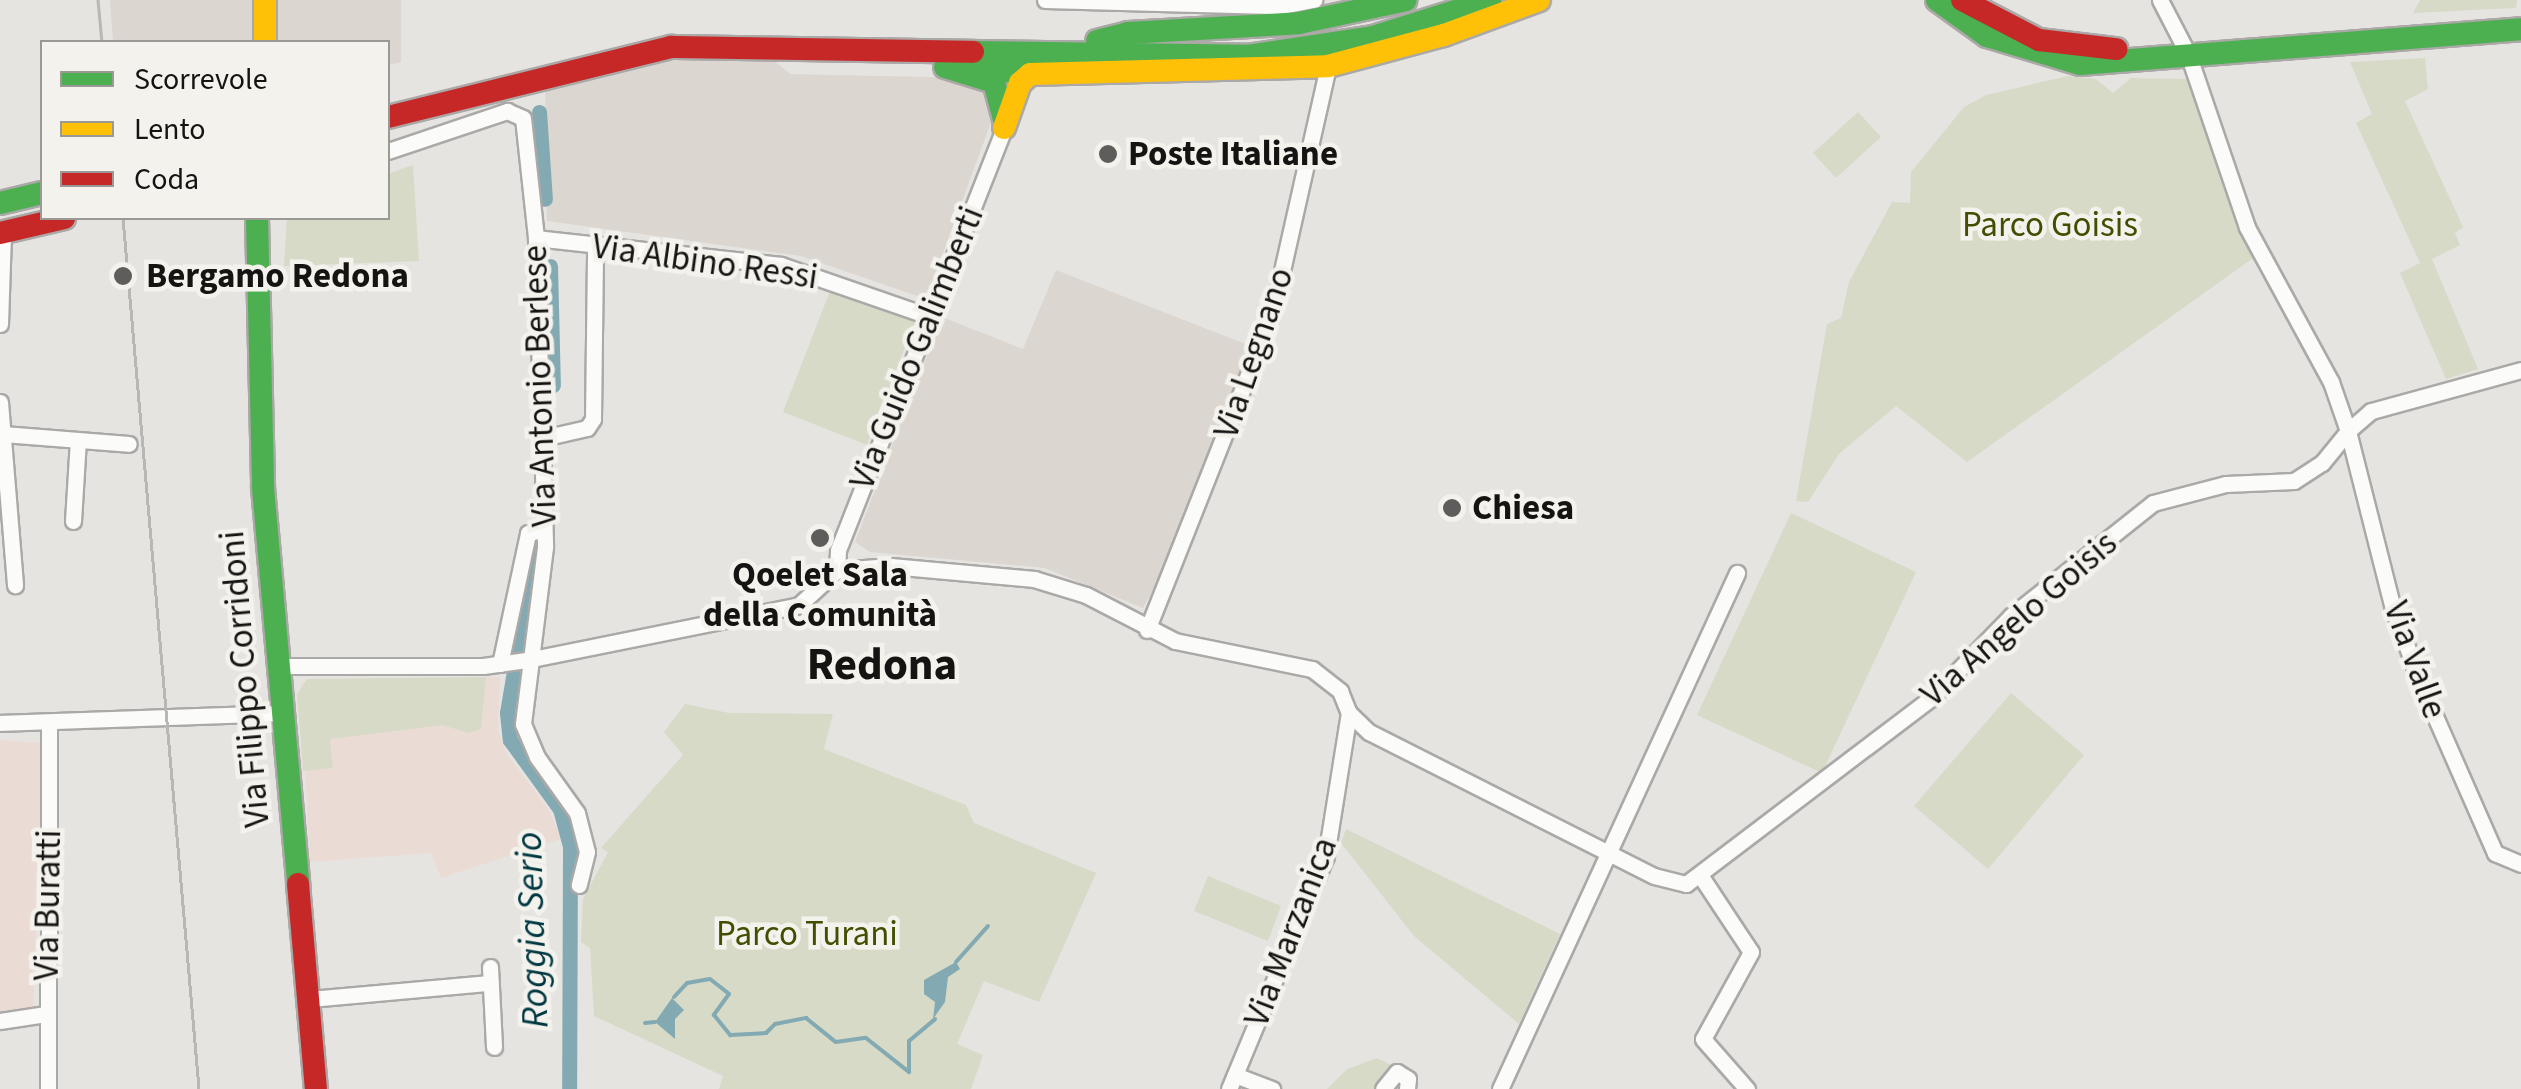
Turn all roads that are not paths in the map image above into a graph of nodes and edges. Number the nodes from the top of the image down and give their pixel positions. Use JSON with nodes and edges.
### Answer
{"nodes":[{"id":1,"x":265,"y":0,"type":"edge"},
{"id":2,"x":1045,"y":0,"type":"edge"},
{"id":3,"x":1314,"y":0,"type":"edge"},
{"id":4,"x":1406,"y":0,"type":"edge"},
{"id":5,"x":1445,"y":0,"type":"edge"},
{"id":6,"x":1490,"y":0,"type":"edge"},
{"id":7,"x":1539,"y":0,"type":"edge"},
{"id":8,"x":1937,"y":0,"type":"edge"},
{"id":9,"x":1962,"y":0,"type":"edge"},
{"id":10,"x":2160,"y":0,"type":"edge"},
{"id":11,"x":2518,"y":32,"type":"edge"},
{"id":12,"x":264,"y":40,"type":"edge"},
{"id":13,"x":1098,"y":41,"type":"junction"},
{"id":14,"x":778,"y":45,"type":"junction"},
{"id":15,"x":2188,"y":54,"type":"junction"},
{"id":16,"x":1328,"y":66,"type":"junction"},
{"id":17,"x":946,"y":67,"type":"junction"},
{"id":18,"x":1030,"y":74,"type":"junction"},
{"id":19,"x":390,"y":104,"type":"edge"},
{"id":20,"x":390,"y":116,"type":"edge"},
{"id":21,"x":1004,"y":128,"type":"junction"},
{"id":22,"x":390,"y":150,"type":"edge"},
{"id":23,"x":40,"y":184,"type":"edge"},
{"id":24,"x":0,"y":192,"type":"edge"},
{"id":25,"x":40,"y":193,"type":"edge"},
{"id":26,"x":0,"y":202,"type":"edge"},
{"id":27,"x":40,"y":211,"type":"edge"},
{"id":28,"x":51,"y":220,"type":"edge"},
{"id":29,"x":257,"y":220,"type":"edge"},
{"id":30,"x":273,"y":220,"type":"edge"},
{"id":31,"x":1,"y":228,"type":"edge"},
{"id":32,"x":536,"y":238,"type":"junction"},
{"id":33,"x":594,"y":244,"type":"junction"},
{"id":34,"x":259,"y":262,"type":"junction"},
{"id":35,"x":928,"y":316,"type":"junction"},
{"id":36,"x":0,"y":324,"type":"edge"},
{"id":37,"x":2521,"y":370,"type":"edge"},
{"id":38,"x":0,"y":402,"type":"edge"},
{"id":39,"x":2348,"y":431,"type":"junction"},
{"id":40,"x":2,"y":434,"type":"junction"},
{"id":41,"x":543,"y":438,"type":"junction"},
{"id":42,"x":78,"y":440,"type":"junction"},
{"id":43,"x":129,"y":444,"type":"dead end"},
{"id":44,"x":73,"y":520,"type":"dead end"},
{"id":45,"x":544,"y":530,"type":"junction"},
{"id":46,"x":837,"y":570,"type":"junction"},
{"id":47,"x":1737,"y":573,"type":"dead end"},
{"id":48,"x":15,"y":585,"type":"dead end"},
{"id":49,"x":1148,"y":630,"type":"junction"},
{"id":50,"x":527,"y":660,"type":"junction"},
{"id":51,"x":503,"y":663,"type":"junction"},
{"id":52,"x":279,"y":666,"type":"junction"},
{"id":53,"x":1349,"y":712,"type":"junction"},
{"id":54,"x":283,"y":713,"type":"junction"},
{"id":55,"x":49,"y":722,"type":"junction"},
{"id":56,"x":0,"y":723,"type":"edge"},
{"id":57,"x":1612,"y":855,"type":"junction"},
{"id":58,"x":2521,"y":864,"type":"edge"},
{"id":59,"x":1700,"y":875,"type":"junction"},
{"id":60,"x":579,"y":886,"type":"dead end"},
{"id":61,"x":309,"y":1000,"type":"junction"},
{"id":62,"x":46,"y":1014,"type":"junction"},
{"id":63,"x":0,"y":1021,"type":"edge"},
{"id":64,"x":494,"y":1047,"type":"dead end"},
{"id":65,"x":1232,"y":1082,"type":"edge"},
{"id":66,"x":48,"y":1089,"type":"edge"},
{"id":67,"x":316,"y":1089,"type":"edge"},
{"id":68,"x":1272,"y":1089,"type":"edge"},
{"id":69,"x":1383,"y":1089,"type":"edge"},
{"id":70,"x":1407,"y":1089,"type":"edge"},
{"id":71,"x":1500,"y":1089,"type":"edge"},
{"id":72,"x":1747,"y":1089,"type":"edge"}],
"edges":[{"from":1,"to":12,"type":"main road"},
{"from":2,"to":3,"type":"street"},
{"from":4,"to":13,"type":"main road"},
{"from":5,"to":13,"type":"main road"},
{"from":6,"to":14,"type":"main road"},
{"from":7,"to":16,"type":"main road"},
{"from":8,"to":15,"type":"main road"},
{"from":9,"to":15,"type":"main road"},
{"from":10,"to":15,"type":"street"},
{"from":11,"to":15,"type":"main road"},
{"from":13,"to":19,"type":"main road"},
{"from":14,"to":17,"type":"main road"},
{"from":14,"to":20,"type":"main road"},
{"from":15,"to":39,"type":"street"},
{"from":16,"to":18,"type":"main road"},
{"from":16,"to":49,"type":"street","name":"Via Legnano"},
{"from":17,"to":18,"type":"main road"},
{"from":17,"to":21,"type":"main road"},
{"from":18,"to":21,"type":"main road"},
{"from":21,"to":35,"type":"street","name":"Via Guido Galimberti"},
{"from":22,"to":32,"type":"street","name":"Via Antonio Berlese"},
{"from":23,"to":24,"type":"main road"},
{"from":25,"to":26,"type":"main road"},
{"from":27,"to":31,"type":"main road"},
{"from":28,"to":31,"type":"main road"},
{"from":29,"to":34,"type":"main road","name":"Via Filippo Corridoni"},
{"from":30,"to":34,"type":"main road","name":"Via Filippo Corridoni"},
{"from":31,"to":36,"type":"street"},
{"from":32,"to":33,"type":"street","name":"Via Albino Ressi"},
{"from":32,"to":41,"type":"street","name":"Via Antonio Berlese"},
{"from":33,"to":35,"type":"street","name":"Via Albino Ressi"},
{"from":33,"to":41,"type":"street"},
{"from":34,"to":52,"type":"main road","name":"Via Filippo Corridoni"},
{"from":35,"to":46,"type":"street","name":"Via Guido Galimberti"},
{"from":37,"to":39,"type":"street","name":"Via Angelo Goisis"},
{"from":38,"to":40,"type":"street"},
{"from":39,"to":58,"type":"street","name":"Via Valle"},
{"from":39,"to":59,"type":"street","name":"Via Angelo Goisis"},
{"from":40,"to":42,"type":"street"},
{"from":40,"to":48,"type":"street"},
{"from":41,"to":45,"type":"street","name":"Via Antonio Berlese"},
{"from":42,"to":43,"type":"street"},
{"from":42,"to":44,"type":"street"},
{"from":45,"to":50,"type":"street","name":"Via Antonio Berlese"},
{"from":45,"to":51,"type":"street"},
{"from":46,"to":49,"type":"street"},
{"from":46,"to":50,"type":"street"},
{"from":47,"to":57,"type":"street"},
{"from":49,"to":53,"type":"street"},
{"from":50,"to":51,"type":"street"},
{"from":50,"to":60,"type":"street","name":"Via Antonio Berlese"},
{"from":51,"to":52,"type":"street"},
{"from":52,"to":54,"type":"main road","name":"Via Filippo Corridoni"},
{"from":53,"to":57,"type":"street"},
{"from":53,"to":65,"type":"street","name":"Via Marzanica"},
{"from":54,"to":55,"type":"street"},
{"from":54,"to":61,"type":"main road","name":"Via Filippo Corridoni"},
{"from":55,"to":56,"type":"street"},
{"from":55,"to":62,"type":"street","name":"Via Buratti"},
{"from":57,"to":59,"type":"street"},
{"from":57,"to":71,"type":"street"},
{"from":59,"to":72,"type":"street"},
{"from":61,"to":64,"type":"street"},
{"from":61,"to":67,"type":"main road","name":"Via Filippo Corridoni"},
{"from":62,"to":63,"type":"street"},
{"from":62,"to":66,"type":"street","name":"Via Buratti"},
{"from":65,"to":68,"type":"street"},
{"from":69,"to":70,"type":"street"}]}
